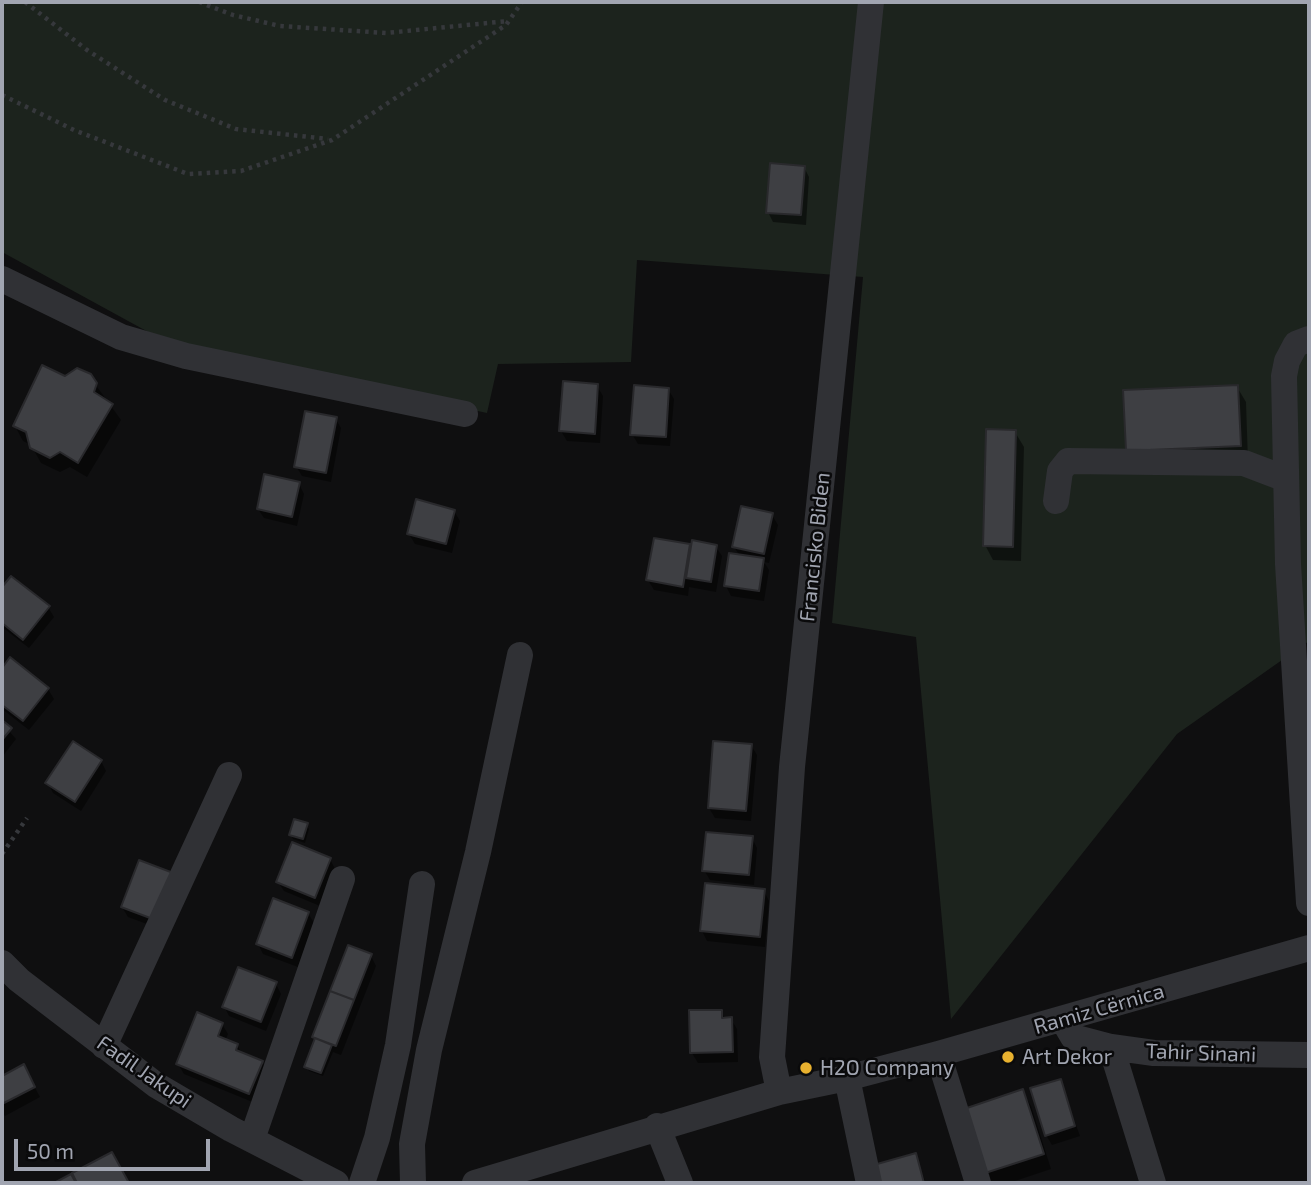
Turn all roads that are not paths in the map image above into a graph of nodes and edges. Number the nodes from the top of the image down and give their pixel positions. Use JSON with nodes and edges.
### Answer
{"nodes":[{"id":1,"x":871,"y":2,"type":"edge"},
{"id":2,"x":2,"y":279,"type":"edge"},
{"id":3,"x":1309,"y":339,"type":"edge"},
{"id":4,"x":465,"y":414,"type":"dead end"},
{"id":5,"x":1286,"y":479,"type":"junction"},
{"id":6,"x":1056,"y":501,"type":"dead end"},
{"id":7,"x":520,"y":654,"type":"dead end"},
{"id":8,"x":229,"y":775,"type":"dead end"},
{"id":9,"x":342,"y":879,"type":"dead end"},
{"id":10,"x":422,"y":884,"type":"dead end"},
{"id":11,"x":1309,"y":903,"type":"edge"},
{"id":12,"x":1309,"y":948,"type":"edge"},
{"id":13,"x":2,"y":963,"type":"edge"},
{"id":14,"x":1063,"y":1020,"type":"junction"},
{"id":15,"x":104,"y":1046,"type":"junction"},
{"id":16,"x":1111,"y":1047,"type":"junction"},
{"id":17,"x":938,"y":1054,"type":"junction"},
{"id":18,"x":1309,"y":1055,"type":"edge"},
{"id":19,"x":847,"y":1078,"type":"junction"},
{"id":20,"x":779,"y":1092,"type":"junction"},
{"id":21,"x":657,"y":1126,"type":"junction"},
{"id":22,"x":252,"y":1139,"type":"junction"},
{"id":23,"x":336,"y":1183,"type":"edge"},
{"id":24,"x":362,"y":1183,"type":"edge"},
{"id":25,"x":413,"y":1183,"type":"edge"},
{"id":26,"x":475,"y":1183,"type":"edge"},
{"id":27,"x":680,"y":1183,"type":"edge"},
{"id":28,"x":869,"y":1183,"type":"edge"},
{"id":29,"x":978,"y":1183,"type":"edge"},
{"id":30,"x":1153,"y":1183,"type":"edge"}],
"edges":[{"from":1,"to":20,"type":"street","name":"Francisko Biden"},
{"from":2,"to":4,"type":"street"},
{"from":3,"to":5,"type":"street"},
{"from":5,"to":6,"type":"street"},
{"from":5,"to":11,"type":"street"},
{"from":7,"to":25,"type":"street"},
{"from":8,"to":15,"type":"street"},
{"from":9,"to":22,"type":"street"},
{"from":10,"to":24,"type":"street"},
{"from":12,"to":14,"type":"street","name":"Ramiz Cërnica"},
{"from":13,"to":15,"type":"street","name":"Fadil Jakupi"},
{"from":14,"to":16,"type":"street","name":"Tahir Sinani"},
{"from":14,"to":17,"type":"street","name":"Ramiz Cërnica"},
{"from":15,"to":22,"type":"street","name":"Fadil Jakupi"},
{"from":16,"to":18,"type":"street","name":"Tahir Sinani"},
{"from":16,"to":30,"type":"street"},
{"from":17,"to":19,"type":"street","name":"Ramiz Cërnica"},
{"from":17,"to":29,"type":"street"},
{"from":19,"to":20,"type":"street","name":"Ramiz Cërnica"},
{"from":19,"to":28,"type":"street"},
{"from":20,"to":21,"type":"street","name":"Ramiz Cërnica"},
{"from":21,"to":26,"type":"street","name":"Ramiz Cërnica"},
{"from":21,"to":27,"type":"street"},
{"from":22,"to":23,"type":"street","name":"Fadil Jakupi"}]}
